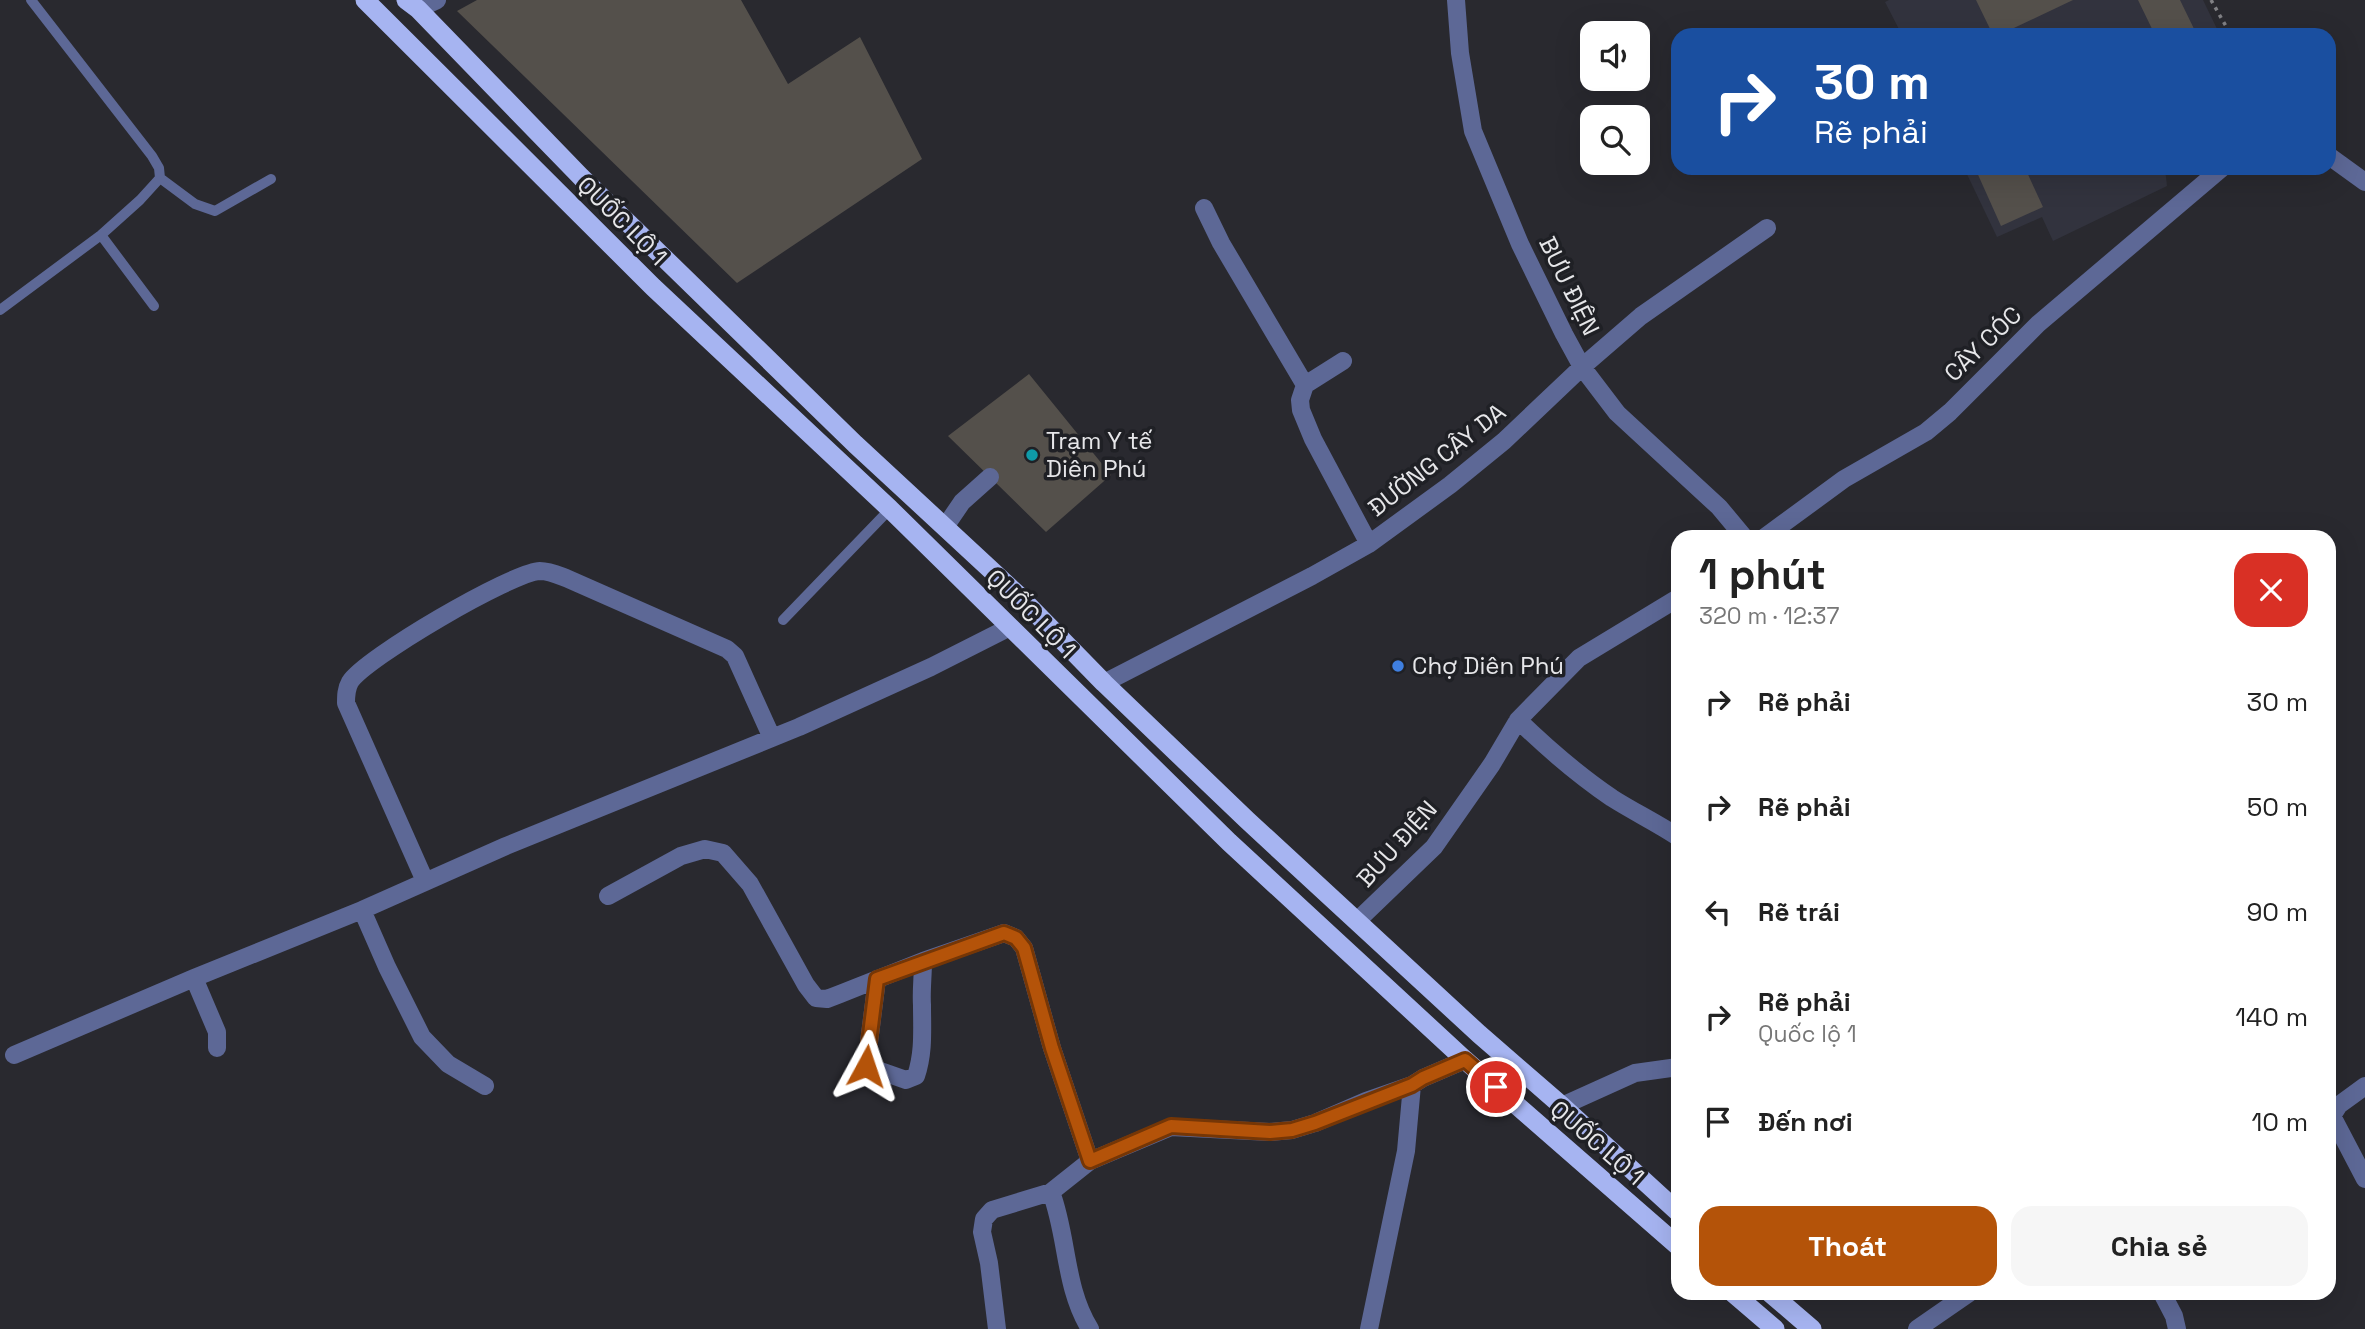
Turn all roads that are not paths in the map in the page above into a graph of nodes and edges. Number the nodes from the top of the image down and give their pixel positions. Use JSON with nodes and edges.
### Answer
{"nodes":[{"id":1,"x":31,"y":0,"type":"edge"},
{"id":2,"x":365,"y":0,"type":"edge"},
{"id":3,"x":437,"y":0,"type":"edge"},
{"id":4,"x":1455,"y":0,"type":"edge"},
{"id":5,"x":412,"y":4,"type":"edge"},
{"id":6,"x":2336,"y":161,"type":"edge"},
{"id":7,"x":2214,"y":175,"type":"edge"},
{"id":8,"x":160,"y":178,"type":"junction"},
{"id":9,"x":271,"y":180,"type":"dead end"},
{"id":10,"x":2365,"y":182,"type":"edge"},
{"id":11,"x":1204,"y":208,"type":"dead end"},
{"id":12,"x":1767,"y":228,"type":"dead end"},
{"id":13,"x":101,"y":235,"type":"junction"},
{"id":14,"x":154,"y":306,"type":"dead end"},
{"id":15,"x":0,"y":310,"type":"edge"},
{"id":16,"x":1343,"y":361,"type":"dead end"},
{"id":17,"x":1582,"y":367,"type":"junction"},
{"id":18,"x":1305,"y":385,"type":"junction"},
{"id":19,"x":990,"y":477,"type":"dead end"},
{"id":20,"x":890,"y":509,"type":"junction"},
{"id":21,"x":945,"y":527,"type":"junction"},
{"id":22,"x":1738,"y":530,"type":"edge"},
{"id":23,"x":1775,"y":530,"type":"edge"},
{"id":24,"x":1369,"y":544,"type":"junction"},
{"id":25,"x":1671,"y":602,"type":"edge"},
{"id":26,"x":783,"y":620,"type":"dead end"},
{"id":27,"x":1010,"y":627,"type":"junction"},
{"id":28,"x":1104,"y":683,"type":"junction"},
{"id":29,"x":1518,"y":720,"type":"junction"},
{"id":30,"x":772,"y":738,"type":"junction"},
{"id":31,"x":1671,"y":833,"type":"edge"},
{"id":32,"x":425,"y":881,"type":"junction"},
{"id":33,"x":608,"y":896,"type":"dead end"},
{"id":34,"x":362,"y":910,"type":"junction"},
{"id":35,"x":1357,"y":921,"type":"junction"},
{"id":36,"x":923,"y":961,"type":"junction"},
{"id":37,"x":194,"y":978,"type":"junction"},
{"id":38,"x":877,"y":979,"type":"junction"},
{"id":39,"x":217,"y":1048,"type":"dead end"},
{"id":40,"x":14,"y":1055,"type":"dead end"},
{"id":41,"x":1465,"y":1060,"type":"junction"},
{"id":42,"x":1671,"y":1068,"type":"edge"},
{"id":43,"x":1412,"y":1085,"type":"junction"},
{"id":44,"x":485,"y":1086,"type":"dead end"},
{"id":45,"x":2365,"y":1086,"type":"edge"},
{"id":46,"x":1562,"y":1106,"type":"junction"},
{"id":47,"x":2336,"y":1109,"type":"edge"},
{"id":48,"x":2336,"y":1125,"type":"edge"},
{"id":49,"x":1090,"y":1161,"type":"junction"},
{"id":50,"x":2365,"y":1179,"type":"edge"},
{"id":51,"x":1051,"y":1192,"type":"junction"},
{"id":52,"x":1671,"y":1207,"type":"edge"},
{"id":53,"x":1671,"y":1240,"type":"edge"},
{"id":54,"x":1741,"y":1300,"type":"edge"},
{"id":55,"x":1778,"y":1300,"type":"edge"},
{"id":56,"x":1959,"y":1300,"type":"edge"},
{"id":57,"x":2166,"y":1300,"type":"edge"},
{"id":58,"x":997,"y":1329,"type":"edge"},
{"id":59,"x":1090,"y":1329,"type":"edge"},
{"id":60,"x":1369,"y":1329,"type":"edge"},
{"id":61,"x":1775,"y":1329,"type":"edge"},
{"id":62,"x":1812,"y":1329,"type":"edge"},
{"id":63,"x":1917,"y":1329,"type":"edge"},
{"id":64,"x":2177,"y":1329,"type":"edge"}],
"edges":[{"from":1,"to":8,"type":"lane"},
{"from":2,"to":20,"type":"highway","name":"QUỐC LỘ 1"},
{"from":3,"to":5,"type":"street"},
{"from":4,"to":17,"type":"street","name":"BƯU ĐIỆN"},
{"from":5,"to":21,"type":"highway","name":"QUỐC LỘ 1"},
{"from":6,"to":10,"type":"street"},
{"from":7,"to":23,"type":"street","name":"CÂY CÓC"},
{"from":8,"to":9,"type":"lane"},
{"from":8,"to":13,"type":"lane"},
{"from":11,"to":18,"type":"street"},
{"from":12,"to":17,"type":"street","name":"ĐƯỜNG CÂY DA"},
{"from":13,"to":14,"type":"lane"},
{"from":13,"to":15,"type":"lane"},
{"from":16,"to":18,"type":"street"},
{"from":17,"to":22,"type":"street","name":"BƯU ĐIỆN"},
{"from":17,"to":24,"type":"street","name":"ĐƯỜNG CÂY DA"},
{"from":18,"to":24,"type":"street"},
{"from":19,"to":21,"type":"street"},
{"from":20,"to":26,"type":"lane"},
{"from":20,"to":27,"type":"highway","name":"QUỐC LỘ 1"},
{"from":21,"to":28,"type":"highway","name":"QUỐC LỘ 1"},
{"from":24,"to":28,"type":"street","name":"ĐƯỜNG CÂY DA"},
{"from":25,"to":29,"type":"street","name":"BƯU ĐIỆN"},
{"from":27,"to":30,"type":"street"},
{"from":27,"to":41,"type":"highway","name":"QUỐC LỘ 1"},
{"from":28,"to":35,"type":"highway","name":"QUỐC LỘ 1"},
{"from":29,"to":31,"type":"street"},
{"from":29,"to":35,"type":"street","name":"BƯU ĐIỆN"},
{"from":30,"to":32,"type":"street"},
{"from":30,"to":32,"type":"street"},
{"from":32,"to":34,"type":"street"},
{"from":33,"to":38,"type":"street"},
{"from":34,"to":37,"type":"street"},
{"from":34,"to":44,"type":"street"},
{"from":35,"to":46,"type":"highway","name":"QUỐC LỘ 1"},
{"from":36,"to":38,"type":"street"},
{"from":36,"to":38,"type":"street"},
{"from":36,"to":49,"type":"street"},
{"from":37,"to":39,"type":"street"},
{"from":37,"to":40,"type":"street"},
{"from":41,"to":43,"type":"street"},
{"from":41,"to":53,"type":"highway","name":"QUỐC LỘ 1"},
{"from":42,"to":46,"type":"street"},
{"from":43,"to":49,"type":"street"},
{"from":43,"to":60,"type":"street"},
{"from":45,"to":47,"type":"street"},
{"from":46,"to":52,"type":"highway","name":"QUỐC LỘ 1"},
{"from":48,"to":50,"type":"street"},
{"from":49,"to":51,"type":"street"},
{"from":51,"to":58,"type":"street"},
{"from":51,"to":59,"type":"street"},
{"from":54,"to":61,"type":"highway"},
{"from":55,"to":62,"type":"highway"},
{"from":56,"to":63,"type":"street"},
{"from":57,"to":64,"type":"street"}]}
